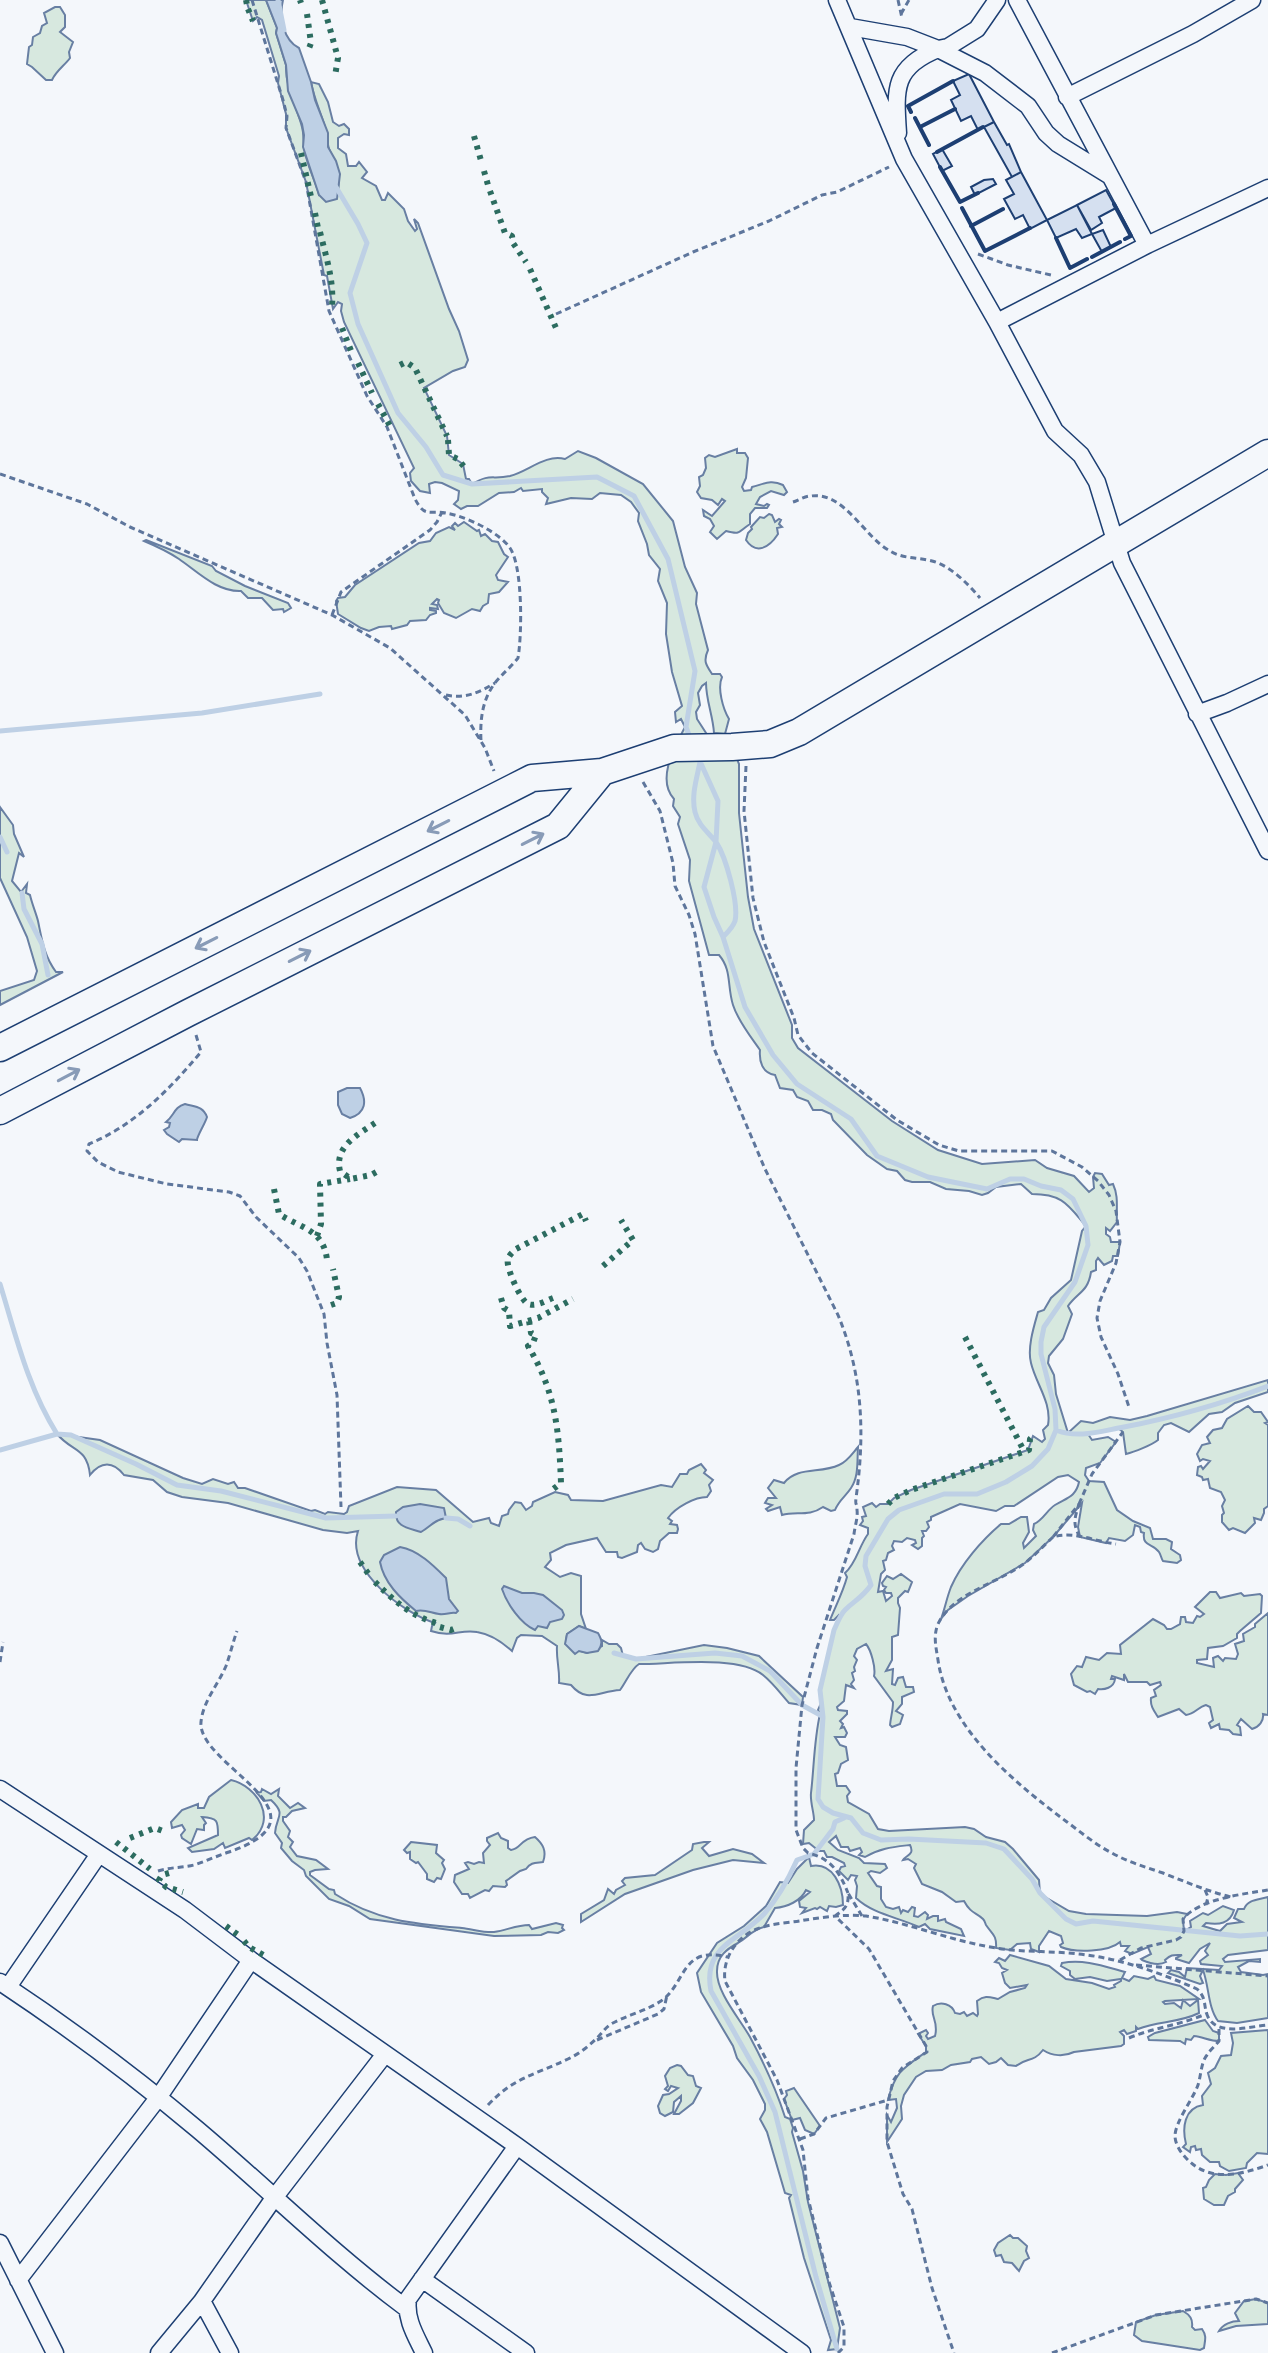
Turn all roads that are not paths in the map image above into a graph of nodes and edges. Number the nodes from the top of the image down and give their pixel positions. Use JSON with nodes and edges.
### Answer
{"nodes":[{"id":1,"x":837,"y":0,"type":"edge"},
{"id":2,"x":997,"y":0,"type":"edge"},
{"id":3,"x":1017,"y":0,"type":"edge"},
{"id":4,"x":1252,"y":0,"type":"edge"},
{"id":5,"x":850,"y":27,"type":"junction"},
{"id":6,"x":938,"y":49,"type":"junction"},
{"id":7,"x":1067,"y":97,"type":"junction"},
{"id":8,"x":902,"y":153,"type":"junction"},
{"id":9,"x":1110,"y":176,"type":"junction"},
{"id":10,"x":1268,"y":188,"type":"edge"},
{"id":11,"x":1147,"y":245,"type":"junction"},
{"id":12,"x":997,"y":322,"type":"junction"},
{"id":13,"x":1268,"y":453,"type":"edge"},
{"id":14,"x":1117,"y":544,"type":"junction"},
{"id":15,"x":1268,"y":684,"type":"edge"},
{"id":16,"x":1197,"y":714,"type":"junction"},
{"id":17,"x":602,"y":772,"type":"junction"},
{"id":18,"x":1268,"y":851,"type":"edge"},
{"id":19,"x":0,"y":1048,"type":"edge"},
{"id":20,"x":0,"y":1111,"type":"edge"},
{"id":21,"x":0,"y":1789,"type":"edge"},
{"id":22,"x":99,"y":1854,"type":"junction"},
{"id":23,"x":251,"y":1960,"type":"junction"},
{"id":24,"x":4,"y":1984,"type":"edge"},
{"id":25,"x":385,"y":2054,"type":"junction"},
{"id":26,"x":158,"y":2098,"type":"junction"},
{"id":27,"x":517,"y":2146,"type":"junction"},
{"id":28,"x":274,"y":2198,"type":"junction"},
{"id":29,"x":0,"y":2243,"type":"edge"},
{"id":30,"x":422,"y":2279,"type":"junction"},
{"id":31,"x":18,"y":2280,"type":"junction"},
{"id":32,"x":202,"y":2301,"type":"junction"},
{"id":33,"x":406,"y":2308,"type":"junction"},
{"id":34,"x":55,"y":2353,"type":"edge"},
{"id":35,"x":159,"y":2353,"type":"edge"},
{"id":36,"x":230,"y":2353,"type":"edge"},
{"id":37,"x":424,"y":2353,"type":"edge"},
{"id":38,"x":526,"y":2353,"type":"edge"},
{"id":39,"x":802,"y":2353,"type":"edge"}],
"edges":[{"from":1,"to":5,"type":"street"},
{"from":2,"to":6,"type":"street"},
{"from":3,"to":7,"type":"street"},
{"from":4,"to":7,"type":"street"},
{"from":5,"to":6,"type":"street"},
{"from":5,"to":8,"type":"street"},
{"from":6,"to":8,"type":"street"},
{"from":6,"to":9,"type":"street"},
{"from":7,"to":9,"type":"street"},
{"from":8,"to":12,"type":"street"},
{"from":9,"to":11,"type":"street"},
{"from":10,"to":11,"type":"street"},
{"from":11,"to":12,"type":"street"},
{"from":12,"to":14,"type":"street"},
{"from":13,"to":14,"type":"main road"},
{"from":14,"to":16,"type":"street"},
{"from":14,"to":17,"type":"main road"},
{"from":15,"to":16,"type":"street"},
{"from":16,"to":18,"type":"street"},
{"from":17,"to":19,"type":"main road","one_way":true},
{"from":20,"to":17,"type":"main road","one_way":true},
{"from":21,"to":22,"type":"street"},
{"from":22,"to":23,"type":"street"},
{"from":22,"to":24,"type":"street"},
{"from":23,"to":25,"type":"street"},
{"from":23,"to":26,"type":"street"},
{"from":24,"to":26,"type":"street"},
{"from":25,"to":27,"type":"street"},
{"from":25,"to":28,"type":"street"},
{"from":26,"to":28,"type":"street"},
{"from":26,"to":31,"type":"street"},
{"from":27,"to":30,"type":"street"},
{"from":27,"to":39,"type":"street"},
{"from":28,"to":32,"type":"street"},
{"from":28,"to":33,"type":"street"},
{"from":29,"to":31,"type":"street"},
{"from":30,"to":33,"type":"street"},
{"from":30,"to":38,"type":"street"},
{"from":31,"to":34,"type":"street"},
{"from":32,"to":35,"type":"street"},
{"from":32,"to":36,"type":"street"},
{"from":33,"to":37,"type":"street"}]}
